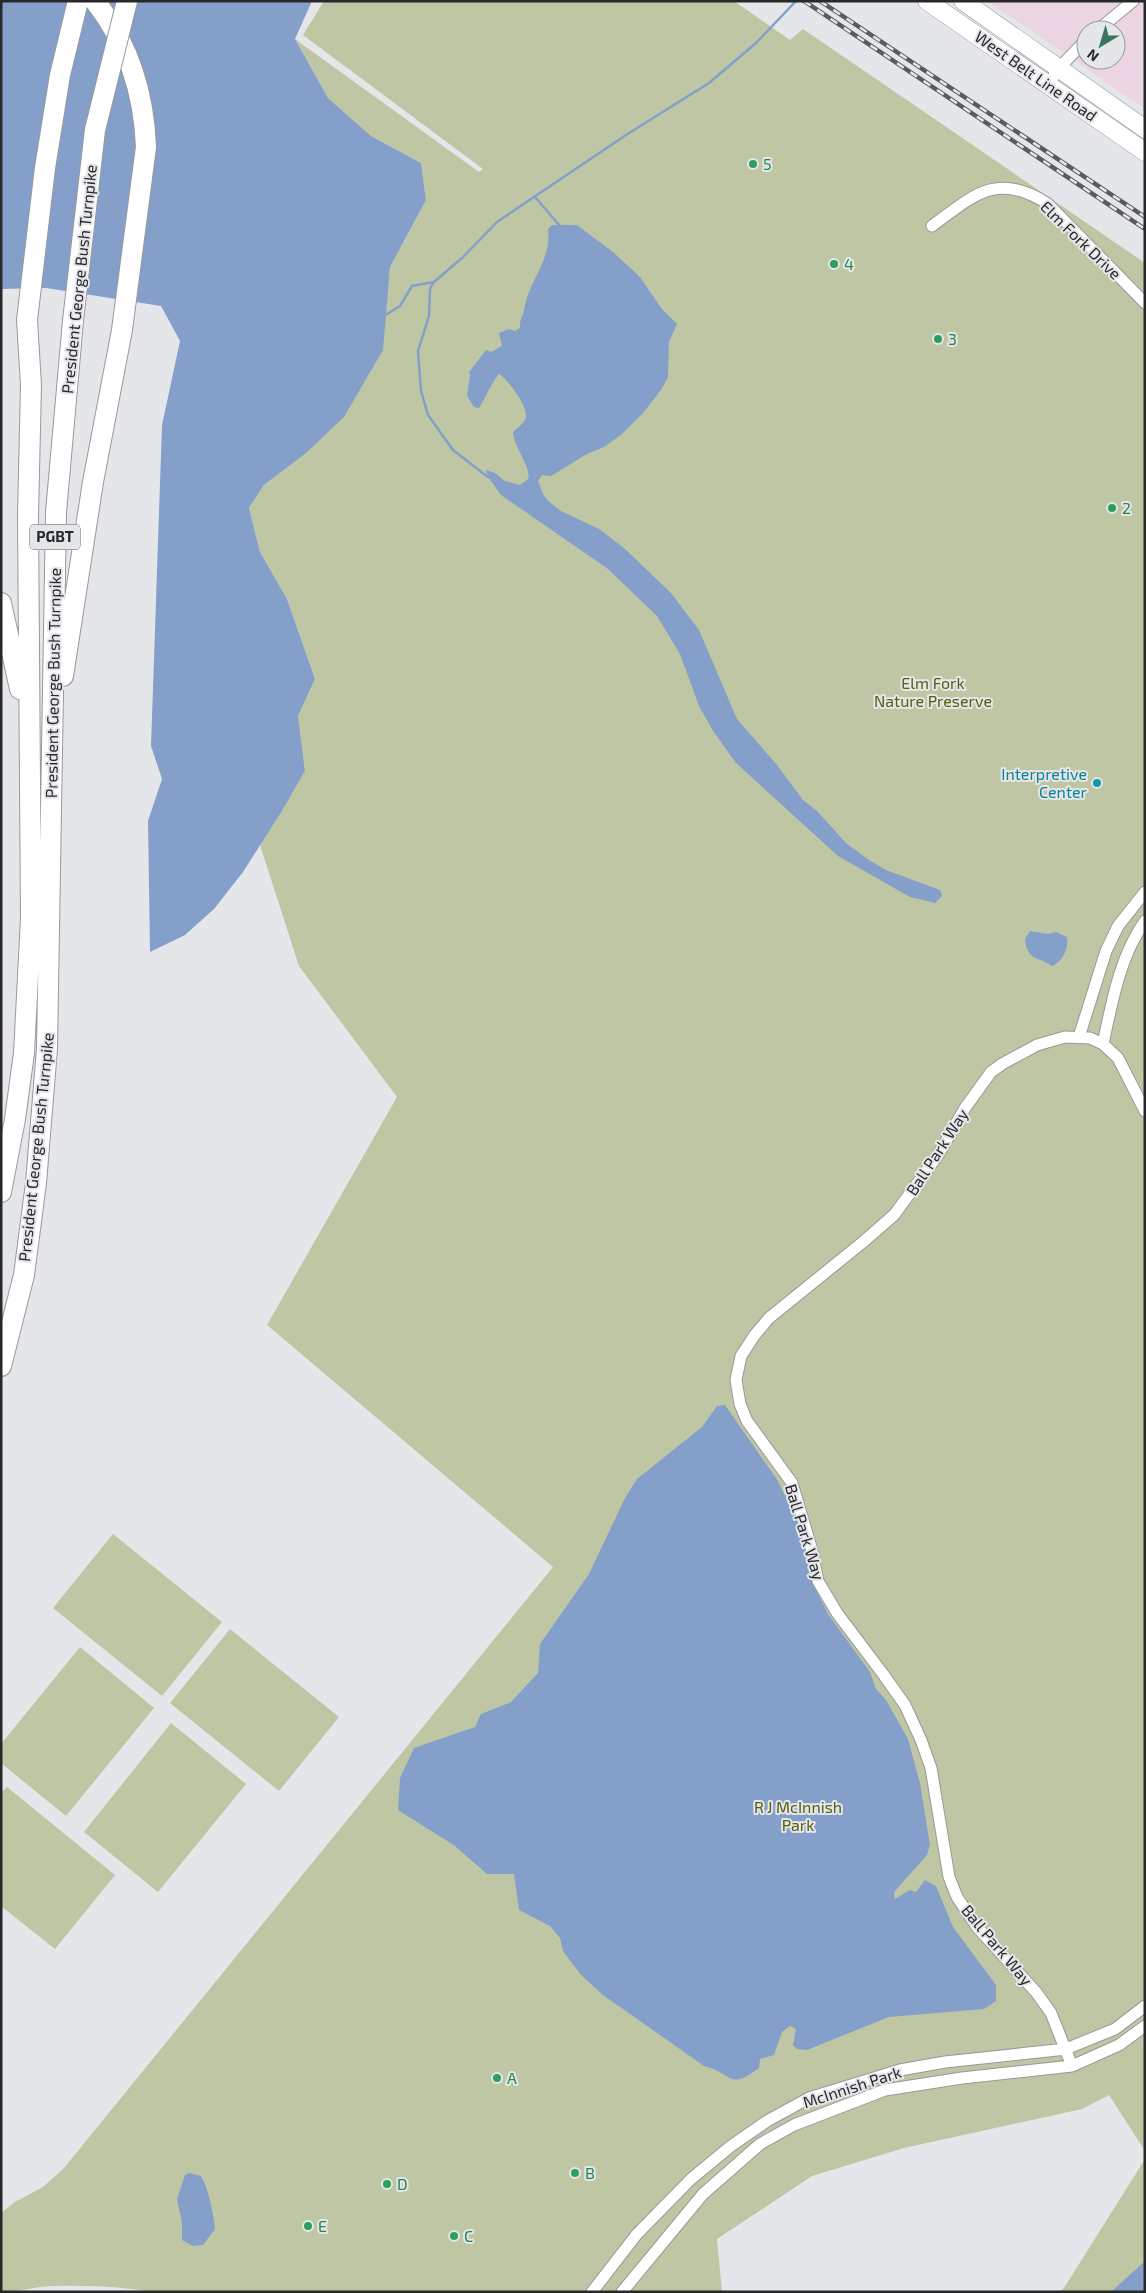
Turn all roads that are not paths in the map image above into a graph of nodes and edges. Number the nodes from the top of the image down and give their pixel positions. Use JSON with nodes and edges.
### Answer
{"nodes":[{"id":1,"x":78,"y":1,"type":"edge"},
{"id":2,"x":95,"y":1,"type":"edge"},
{"id":3,"x":127,"y":1,"type":"edge"},
{"id":4,"x":927,"y":1,"type":"edge"},
{"id":5,"x":963,"y":1,"type":"edge"},
{"id":6,"x":1133,"y":1,"type":"edge"},
{"id":7,"x":1110,"y":20,"type":"edge"},
{"id":8,"x":1076,"y":50,"type":"edge"},
{"id":9,"x":1059,"y":68,"type":"junction"},
{"id":10,"x":1048,"y":85,"type":"junction"},
{"id":11,"x":1145,"y":129,"type":"edge"},
{"id":12,"x":1145,"y":152,"type":"edge"},
{"id":13,"x":932,"y":226,"type":"dead end"},
{"id":14,"x":1145,"y":302,"type":"edge"},
{"id":15,"x":1,"y":603,"type":"edge"},
{"id":16,"x":29,"y":748,"type":"junction"},
{"id":17,"x":51,"y":753,"type":"junction"},
{"id":18,"x":1145,"y":892,"type":"edge"},
{"id":19,"x":1145,"y":921,"type":"edge"},
{"id":20,"x":1079,"y":1037,"type":"junction"},
{"id":21,"x":1103,"y":1044,"type":"junction"},
{"id":22,"x":1145,"y":1111,"type":"edge"},
{"id":23,"x":1,"y":1192,"type":"edge"},
{"id":24,"x":1,"y":1366,"type":"edge"},
{"id":25,"x":1145,"y":2006,"type":"edge"},
{"id":26,"x":1145,"y":2026,"type":"edge"},
{"id":27,"x":1066,"y":2049,"type":"junction"},
{"id":28,"x":1072,"y":2066,"type":"junction"},
{"id":29,"x":592,"y":2292,"type":"edge"},
{"id":30,"x":622,"y":2292,"type":"edge"}],
"edges":[{"from":1,"to":16,"type":"highway","name":"President George Bush Turnpike","number":"PGBT"},
{"from":2,"to":17,"type":"highway"},
{"from":3,"to":17,"type":"highway","name":"President George Bush Turnpike","number":"PGBT","bridge":true},
{"from":4,"to":10,"type":"main road","name":"West Belt Line Road"},
{"from":5,"to":9,"type":"main road","name":"West Belt Line Road"},
{"from":6,"to":7,"type":"street"},
{"from":8,"to":9,"type":"street"},
{"from":9,"to":10,"type":"street"},
{"from":9,"to":11,"type":"main road","name":"West Belt Line Road"},
{"from":10,"to":12,"type":"main road","name":"West Belt Line Road"},
{"from":13,"to":14,"type":"street","name":"Elm Fork Drive"},
{"from":15,"to":16,"type":"highway"},
{"from":16,"to":23,"type":"highway","name":"President George Bush Turnpike","number":"PGBT"},
{"from":17,"to":24,"type":"highway","name":"President George Bush Turnpike","number":"PGBT"},
{"from":18,"to":20,"type":"street"},
{"from":19,"to":21,"type":"street"},
{"from":20,"to":21,"type":"street","name":"Ball Park Way"},
{"from":20,"to":27,"type":"street","name":"Ball Park Way"},
{"from":21,"to":22,"type":"street"},
{"from":25,"to":27,"type":"street","name":"McInnish Park"},
{"from":26,"to":28,"type":"street","name":"McInnish Park"},
{"from":27,"to":28,"type":"street","name":"Ball Park Way"},
{"from":27,"to":29,"type":"street","name":"McInnish Park"},
{"from":28,"to":30,"type":"street","name":"McInnish Park"}]}
